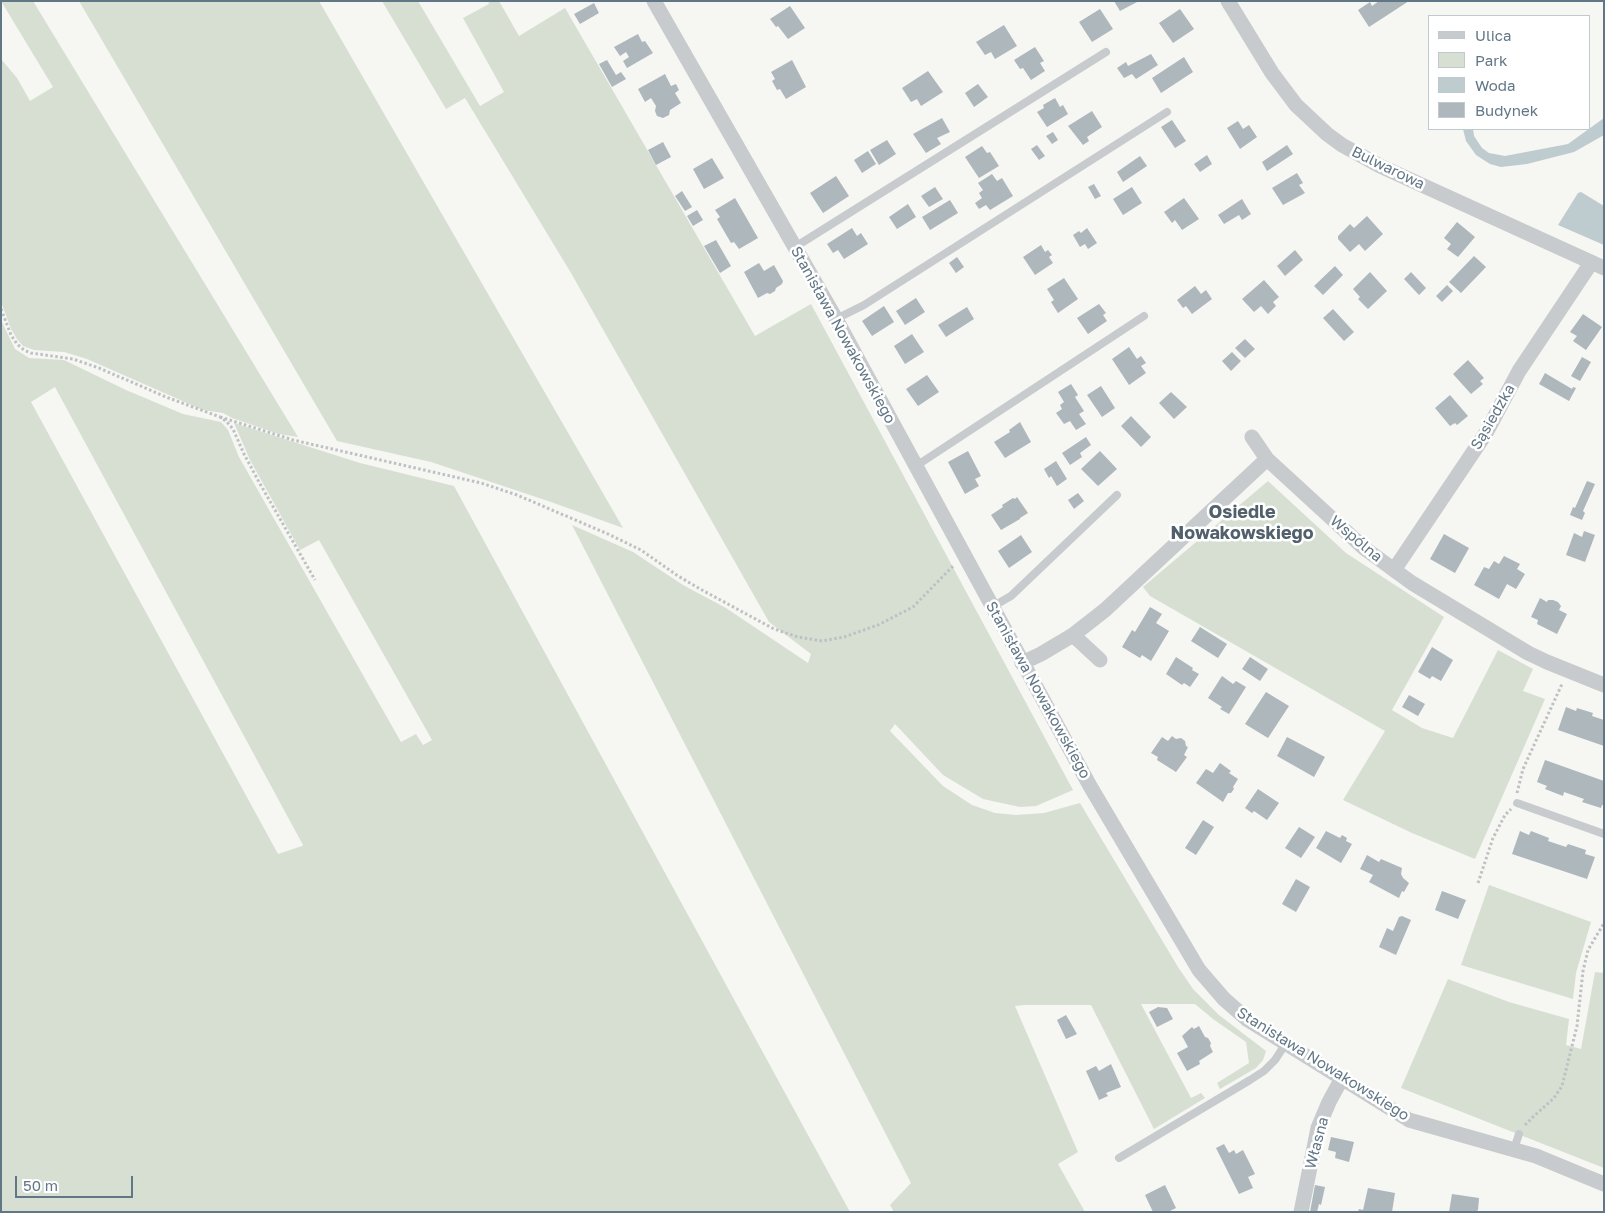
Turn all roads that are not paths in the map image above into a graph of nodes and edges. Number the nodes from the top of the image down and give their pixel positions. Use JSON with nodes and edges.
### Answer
{"nodes":[{"id":1,"x":654,"y":1,"type":"edge"},
{"id":2,"x":1228,"y":1,"type":"edge"},
{"id":3,"x":1106,"y":52,"type":"dead end"},
{"id":4,"x":1167,"y":112,"type":"dead end"},
{"id":5,"x":795,"y":247,"type":"junction"},
{"id":6,"x":1598,"y":266,"type":"edge"},
{"id":7,"x":1144,"y":316,"type":"dead end"},
{"id":8,"x":836,"y":319,"type":"junction"},
{"id":9,"x":1252,"y":437,"type":"dead end"},
{"id":10,"x":1267,"y":458,"type":"junction"},
{"id":11,"x":916,"y":466,"type":"junction"},
{"id":12,"x":1117,"y":495,"type":"dead end"},
{"id":13,"x":1394,"y":570,"type":"junction"},
{"id":14,"x":992,"y":606,"type":"junction"},
{"id":15,"x":1073,"y":635,"type":"junction"},
{"id":16,"x":1100,"y":660,"type":"dead end"},
{"id":17,"x":1022,"y":662,"type":"junction"},
{"id":18,"x":1604,"y":685,"type":"edge"},
{"id":19,"x":1517,"y":804,"type":"road end"},
{"id":20,"x":1604,"y":834,"type":"edge"},
{"id":21,"x":1286,"y":1043,"type":"junction"},
{"id":22,"x":1342,"y":1078,"type":"junction"},
{"id":23,"x":1519,"y":1134,"type":"road end"},
{"id":24,"x":1514,"y":1149,"type":"junction"},
{"id":25,"x":1119,"y":1158,"type":"dead end"},
{"id":26,"x":1604,"y":1184,"type":"edge"},
{"id":27,"x":1301,"y":1212,"type":"edge"}],
"edges":[{"from":1,"to":5,"type":"street","name":"Stanisława Nowakowskiego"},
{"from":2,"to":6,"type":"street","name":"Bulwarowa"},
{"from":3,"to":5,"type":"lane"},
{"from":4,"to":8,"type":"lane"},
{"from":5,"to":8,"type":"street","name":"Stanisława Nowakowskiego"},
{"from":6,"to":13,"type":"street","name":"Sąsiedzka"},
{"from":7,"to":11,"type":"lane"},
{"from":8,"to":11,"type":"street","name":"Stanisława Nowakowskiego"},
{"from":9,"to":10,"type":"street","name":"Wspólna"},
{"from":10,"to":13,"type":"street","name":"Wspólna"},
{"from":10,"to":15,"type":"street"},
{"from":11,"to":14,"type":"street","name":"Stanisława Nowakowskiego"},
{"from":12,"to":14,"type":"lane"},
{"from":13,"to":18,"type":"street","name":"Wspólna"},
{"from":14,"to":17,"type":"street","name":"Stanisława Nowakowskiego"},
{"from":15,"to":16,"type":"street"},
{"from":15,"to":17,"type":"street"},
{"from":17,"to":21,"type":"street","name":"Stanisława Nowakowskiego"},
{"from":19,"to":20,"type":"lane"},
{"from":21,"to":22,"type":"street","name":"Stanisława Nowakowskiego"},
{"from":21,"to":25,"type":"lane"},
{"from":22,"to":24,"type":"street","name":"Stanisława Nowakowskiego"},
{"from":22,"to":27,"type":"street","name":"Własna"},
{"from":23,"to":24,"type":"lane"},
{"from":24,"to":26,"type":"street","name":"Stanisława Nowakowskiego"}]}
